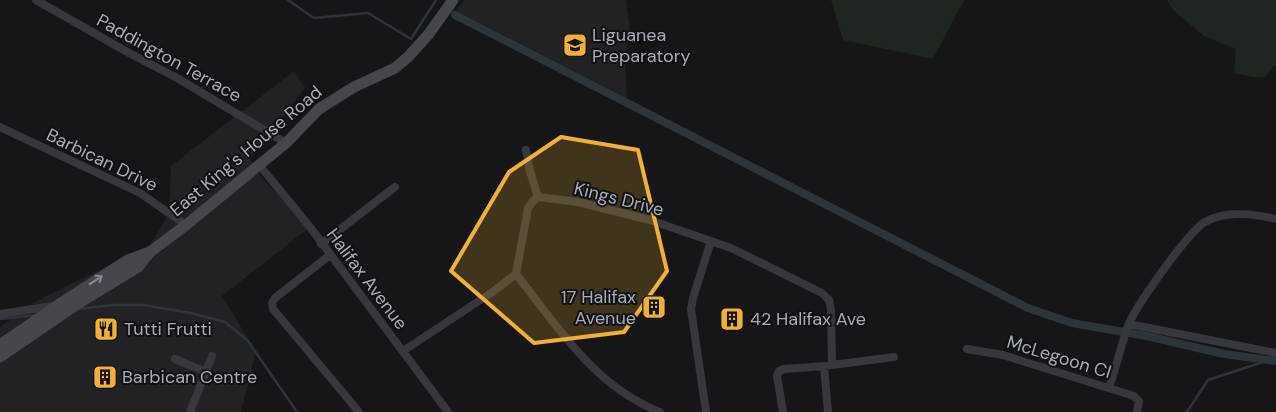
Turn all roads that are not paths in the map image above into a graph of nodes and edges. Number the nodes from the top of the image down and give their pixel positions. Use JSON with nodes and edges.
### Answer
{"nodes":[{"id":1,"x":36,"y":0,"type":"edge"},
{"id":2,"x":453,"y":0,"type":"edge"},
{"id":3,"x":0,"y":127,"type":"edge"},
{"id":4,"x":286,"y":143,"type":"junction"},
{"id":5,"x":526,"y":150,"type":"dead end"},
{"id":6,"x":260,"y":166,"type":"junction"},
{"id":7,"x":396,"y":187,"type":"dead end"},
{"id":8,"x":538,"y":198,"type":"junction"},
{"id":9,"x":1276,"y":219,"type":"edge"},
{"id":10,"x":186,"y":225,"type":"junction"},
{"id":11,"x":711,"y":240,"type":"junction"},
{"id":12,"x":321,"y":244,"type":"junction"},
{"id":13,"x":150,"y":252,"type":"junction"},
{"id":14,"x":330,"y":255,"type":"junction"},
{"id":15,"x":516,"y":274,"type":"junction"},
{"id":16,"x":56,"y":306,"type":"junction"},
{"id":17,"x":0,"y":314,"type":"edge"},
{"id":18,"x":1129,"y":324,"type":"junction"},
{"id":19,"x":0,"y":345,"type":"edge"},
{"id":20,"x":967,"y":350,"type":"dead end"},
{"id":21,"x":403,"y":351,"type":"junction"},
{"id":22,"x":1276,"y":353,"type":"edge"},
{"id":23,"x":212,"y":356,"type":"dead end"},
{"id":24,"x":0,"y":357,"type":"edge"},
{"id":25,"x":894,"y":357,"type":"dead end"},
{"id":26,"x":175,"y":359,"type":"dead end"},
{"id":27,"x":828,"y":366,"type":"junction"},
{"id":28,"x":206,"y":372,"type":"junction"},
{"id":29,"x":1109,"y":388,"type":"junction"},
{"id":30,"x":190,"y":412,"type":"edge"},
{"id":31,"x":358,"y":412,"type":"edge"},
{"id":32,"x":448,"y":412,"type":"edge"},
{"id":33,"x":660,"y":412,"type":"edge"},
{"id":34,"x":706,"y":412,"type":"edge"},
{"id":35,"x":783,"y":412,"type":"edge"},
{"id":36,"x":828,"y":412,"type":"edge"},
{"id":37,"x":1137,"y":412,"type":"edge"}],
"edges":[{"from":1,"to":4,"type":"street","name":"Paddington Terrace"},
{"from":2,"to":4,"type":"main road","name":"East King's House Road"},
{"from":3,"to":10,"type":"street","name":"Barbican Drive"},
{"from":4,"to":6,"type":"main road","name":"East King's House Road"},
{"from":5,"to":8,"type":"street"},
{"from":6,"to":10,"type":"main road","name":"East King's House Road"},
{"from":6,"to":12,"type":"street","name":"Halifax Avenue"},
{"from":7,"to":12,"type":"street"},
{"from":8,"to":11,"type":"street","name":"Kings Drive"},
{"from":8,"to":15,"type":"street"},
{"from":9,"to":18,"type":"street"},
{"from":10,"to":13,"type":"main road","name":"East King's House Road"},
{"from":11,"to":27,"type":"street","name":"Kings Drive"},
{"from":11,"to":34,"type":"street"},
{"from":12,"to":14,"type":"street","name":"Halifax Avenue"},
{"from":16,"to":13,"type":"main road","name":"East King's House Road","one_way":true},
{"from":13,"to":24,"type":"main road","name":"East King's House Road"},
{"from":14,"to":21,"type":"street","name":"Halifax Avenue"},
{"from":14,"to":31,"type":"street"},
{"from":15,"to":21,"type":"street"},
{"from":15,"to":33,"type":"street"},
{"from":16,"to":17,"type":"street"},
{"from":16,"to":19,"type":"main road","name":"East King's House Road"},
{"from":18,"to":22,"type":"street"},
{"from":18,"to":29,"type":"street"},
{"from":20,"to":29,"type":"street","name":"McLegoon Cl"},
{"from":21,"to":32,"type":"street","name":"Halifax Avenue"},
{"from":23,"to":28,"type":"street"},
{"from":25,"to":27,"type":"street"},
{"from":26,"to":28,"type":"street"},
{"from":27,"to":35,"type":"street"},
{"from":27,"to":36,"type":"street","name":"Kings Drive"},
{"from":28,"to":30,"type":"street"},
{"from":29,"to":37,"type":"street","name":"McLegoon Cl"}]}
